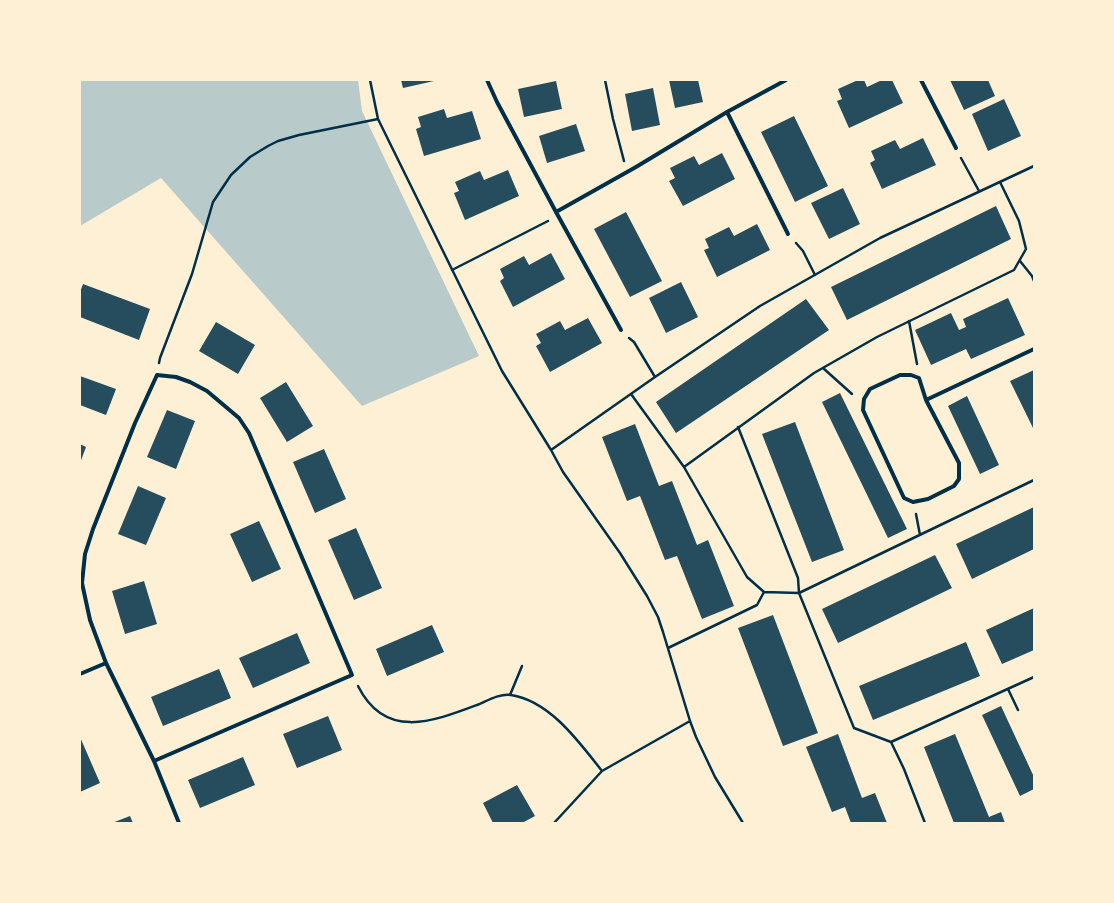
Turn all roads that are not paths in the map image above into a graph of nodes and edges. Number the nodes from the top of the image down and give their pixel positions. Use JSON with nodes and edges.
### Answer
{"nodes":[{"id":1,"x":487,"y":80,"type":"edge"},
{"id":2,"x":786,"y":80,"type":"edge"},
{"id":3,"x":921,"y":80,"type":"edge"},
{"id":4,"x":727,"y":112,"type":"junction"},
{"id":5,"x":956,"y":148,"type":"road end"},
{"id":6,"x":556,"y":212,"type":"junction"},
{"id":7,"x":788,"y":234,"type":"road end"},
{"id":8,"x":621,"y":330,"type":"road end"},
{"id":9,"x":1034,"y":349,"type":"edge"},
{"id":10,"x":926,"y":400,"type":"junction"},
{"id":11,"x":106,"y":663,"type":"junction"},
{"id":12,"x":80,"y":674,"type":"edge"},
{"id":13,"x":154,"y":761,"type":"junction"},
{"id":14,"x":179,"y":823,"type":"edge"}],
"edges":[{"from":1,"to":6,"type":"street"},
{"from":2,"to":4,"type":"street"},
{"from":3,"to":5,"type":"street"},
{"from":4,"to":6,"type":"street"},
{"from":4,"to":7,"type":"street"},
{"from":6,"to":8,"type":"street"},
{"from":9,"to":10,"type":"street"},
{"from":10,"to":10,"type":"street"},
{"from":11,"to":12,"type":"street"},
{"from":11,"to":13,"type":"street"},
{"from":11,"to":13,"type":"street"},
{"from":13,"to":14,"type":"street"}]}
